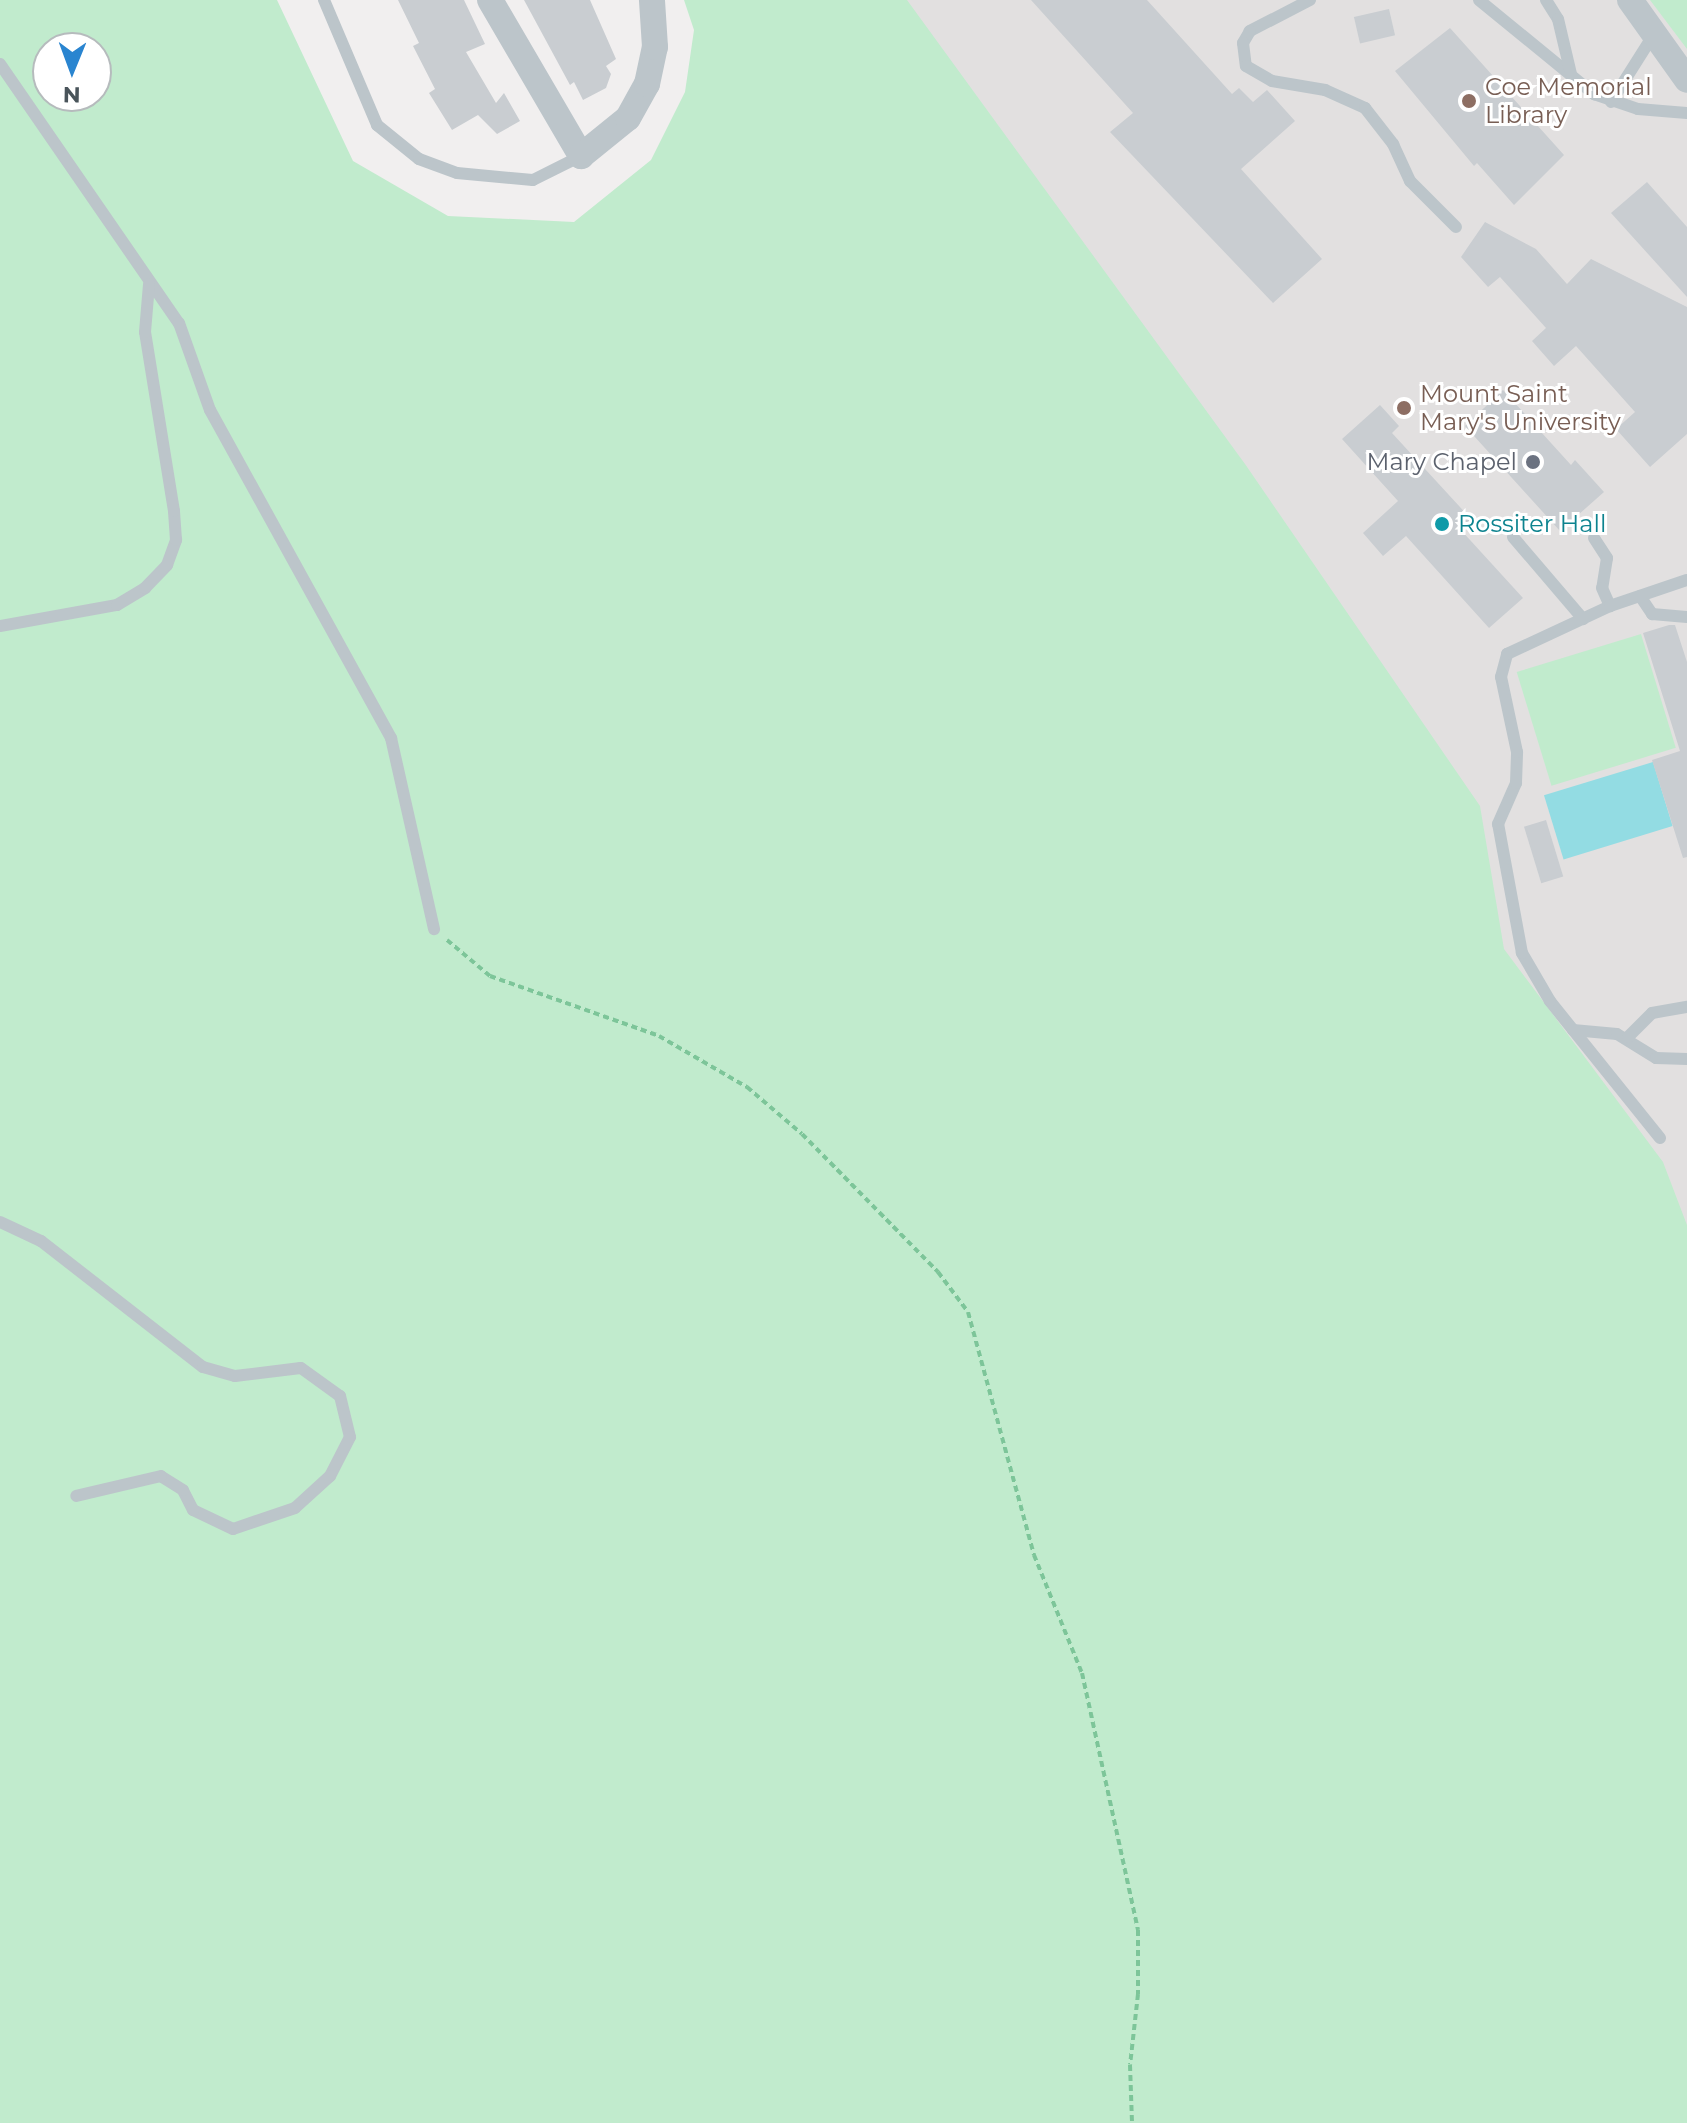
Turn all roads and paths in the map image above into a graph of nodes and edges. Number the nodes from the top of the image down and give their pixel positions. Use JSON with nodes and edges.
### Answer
{"nodes":[{"id":1,"x":324,"y":0,"type":"edge"},
{"id":2,"x":490,"y":0,"type":"edge"},
{"id":3,"x":652,"y":0,"type":"edge"},
{"id":4,"x":1310,"y":0,"type":"edge"},
{"id":5,"x":1479,"y":0,"type":"edge"},
{"id":6,"x":1546,"y":0,"type":"edge"},
{"id":7,"x":1630,"y":0,"type":"edge"},
{"id":8,"x":1654,"y":34,"type":"junction"},
{"id":9,"x":0,"y":64,"type":"edge"},
{"id":10,"x":1572,"y":78,"type":"junction"},
{"id":11,"x":1687,"y":80,"type":"edge"},
{"id":12,"x":1611,"y":102,"type":"junction"},
{"id":13,"x":1687,"y":113,"type":"edge"},
{"id":14,"x":581,"y":156,"type":"junction"},
{"id":15,"x":1456,"y":227,"type":"dead end"},
{"id":16,"x":149,"y":284,"type":"junction"},
{"id":17,"x":1513,"y":537,"type":"dead end"},
{"id":18,"x":1594,"y":538,"type":"dead end"},
{"id":19,"x":1687,"y":580,"type":"edge"},
{"id":20,"x":1640,"y":596,"type":"junction"},
{"id":21,"x":1610,"y":606,"type":"junction"},
{"id":22,"x":1687,"y":617,"type":"edge"},
{"id":23,"x":1583,"y":619,"type":"junction"},
{"id":24,"x":0,"y":626,"type":"edge"},
{"id":25,"x":434,"y":929,"type":"joint"},
{"id":26,"x":1687,"y":1007,"type":"edge"},
{"id":27,"x":1573,"y":1030,"type":"junction"},
{"id":28,"x":1628,"y":1037,"type":"junction"},
{"id":29,"x":1687,"y":1059,"type":"edge"},
{"id":30,"x":1660,"y":1138,"type":"dead end"},
{"id":31,"x":0,"y":1222,"type":"edge"},
{"id":32,"x":76,"y":1496,"type":"dead end"},
{"id":33,"x":1132,"y":2123,"type":"edge"}],
"edges":[{"from":1,"to":14,"type":"lane"},
{"from":2,"to":14,"type":"street"},
{"from":3,"to":14,"type":"street"},
{"from":4,"to":15,"type":"lane"},
{"from":5,"to":10,"type":"lane"},
{"from":6,"to":10,"type":"lane"},
{"from":7,"to":8,"type":"street"},
{"from":8,"to":11,"type":"street"},
{"from":8,"to":12,"type":"lane"},
{"from":9,"to":16,"type":"lane"},
{"from":10,"to":12,"type":"lane"},
{"from":12,"to":13,"type":"lane"},
{"from":16,"to":24,"type":"lane"},
{"from":16,"to":25,"type":"lane"},
{"from":17,"to":23,"type":"lane"},
{"from":18,"to":21,"type":"lane"},
{"from":19,"to":20,"type":"lane"},
{"from":20,"to":21,"type":"lane"},
{"from":20,"to":22,"type":"lane"},
{"from":21,"to":23,"type":"lane"},
{"from":23,"to":27,"type":"lane"},
{"from":25,"to":33,"type":"path"},
{"from":26,"to":28,"type":"lane"},
{"from":27,"to":28,"type":"lane"},
{"from":27,"to":30,"type":"lane"},
{"from":28,"to":29,"type":"lane"},
{"from":31,"to":32,"type":"lane"}]}
